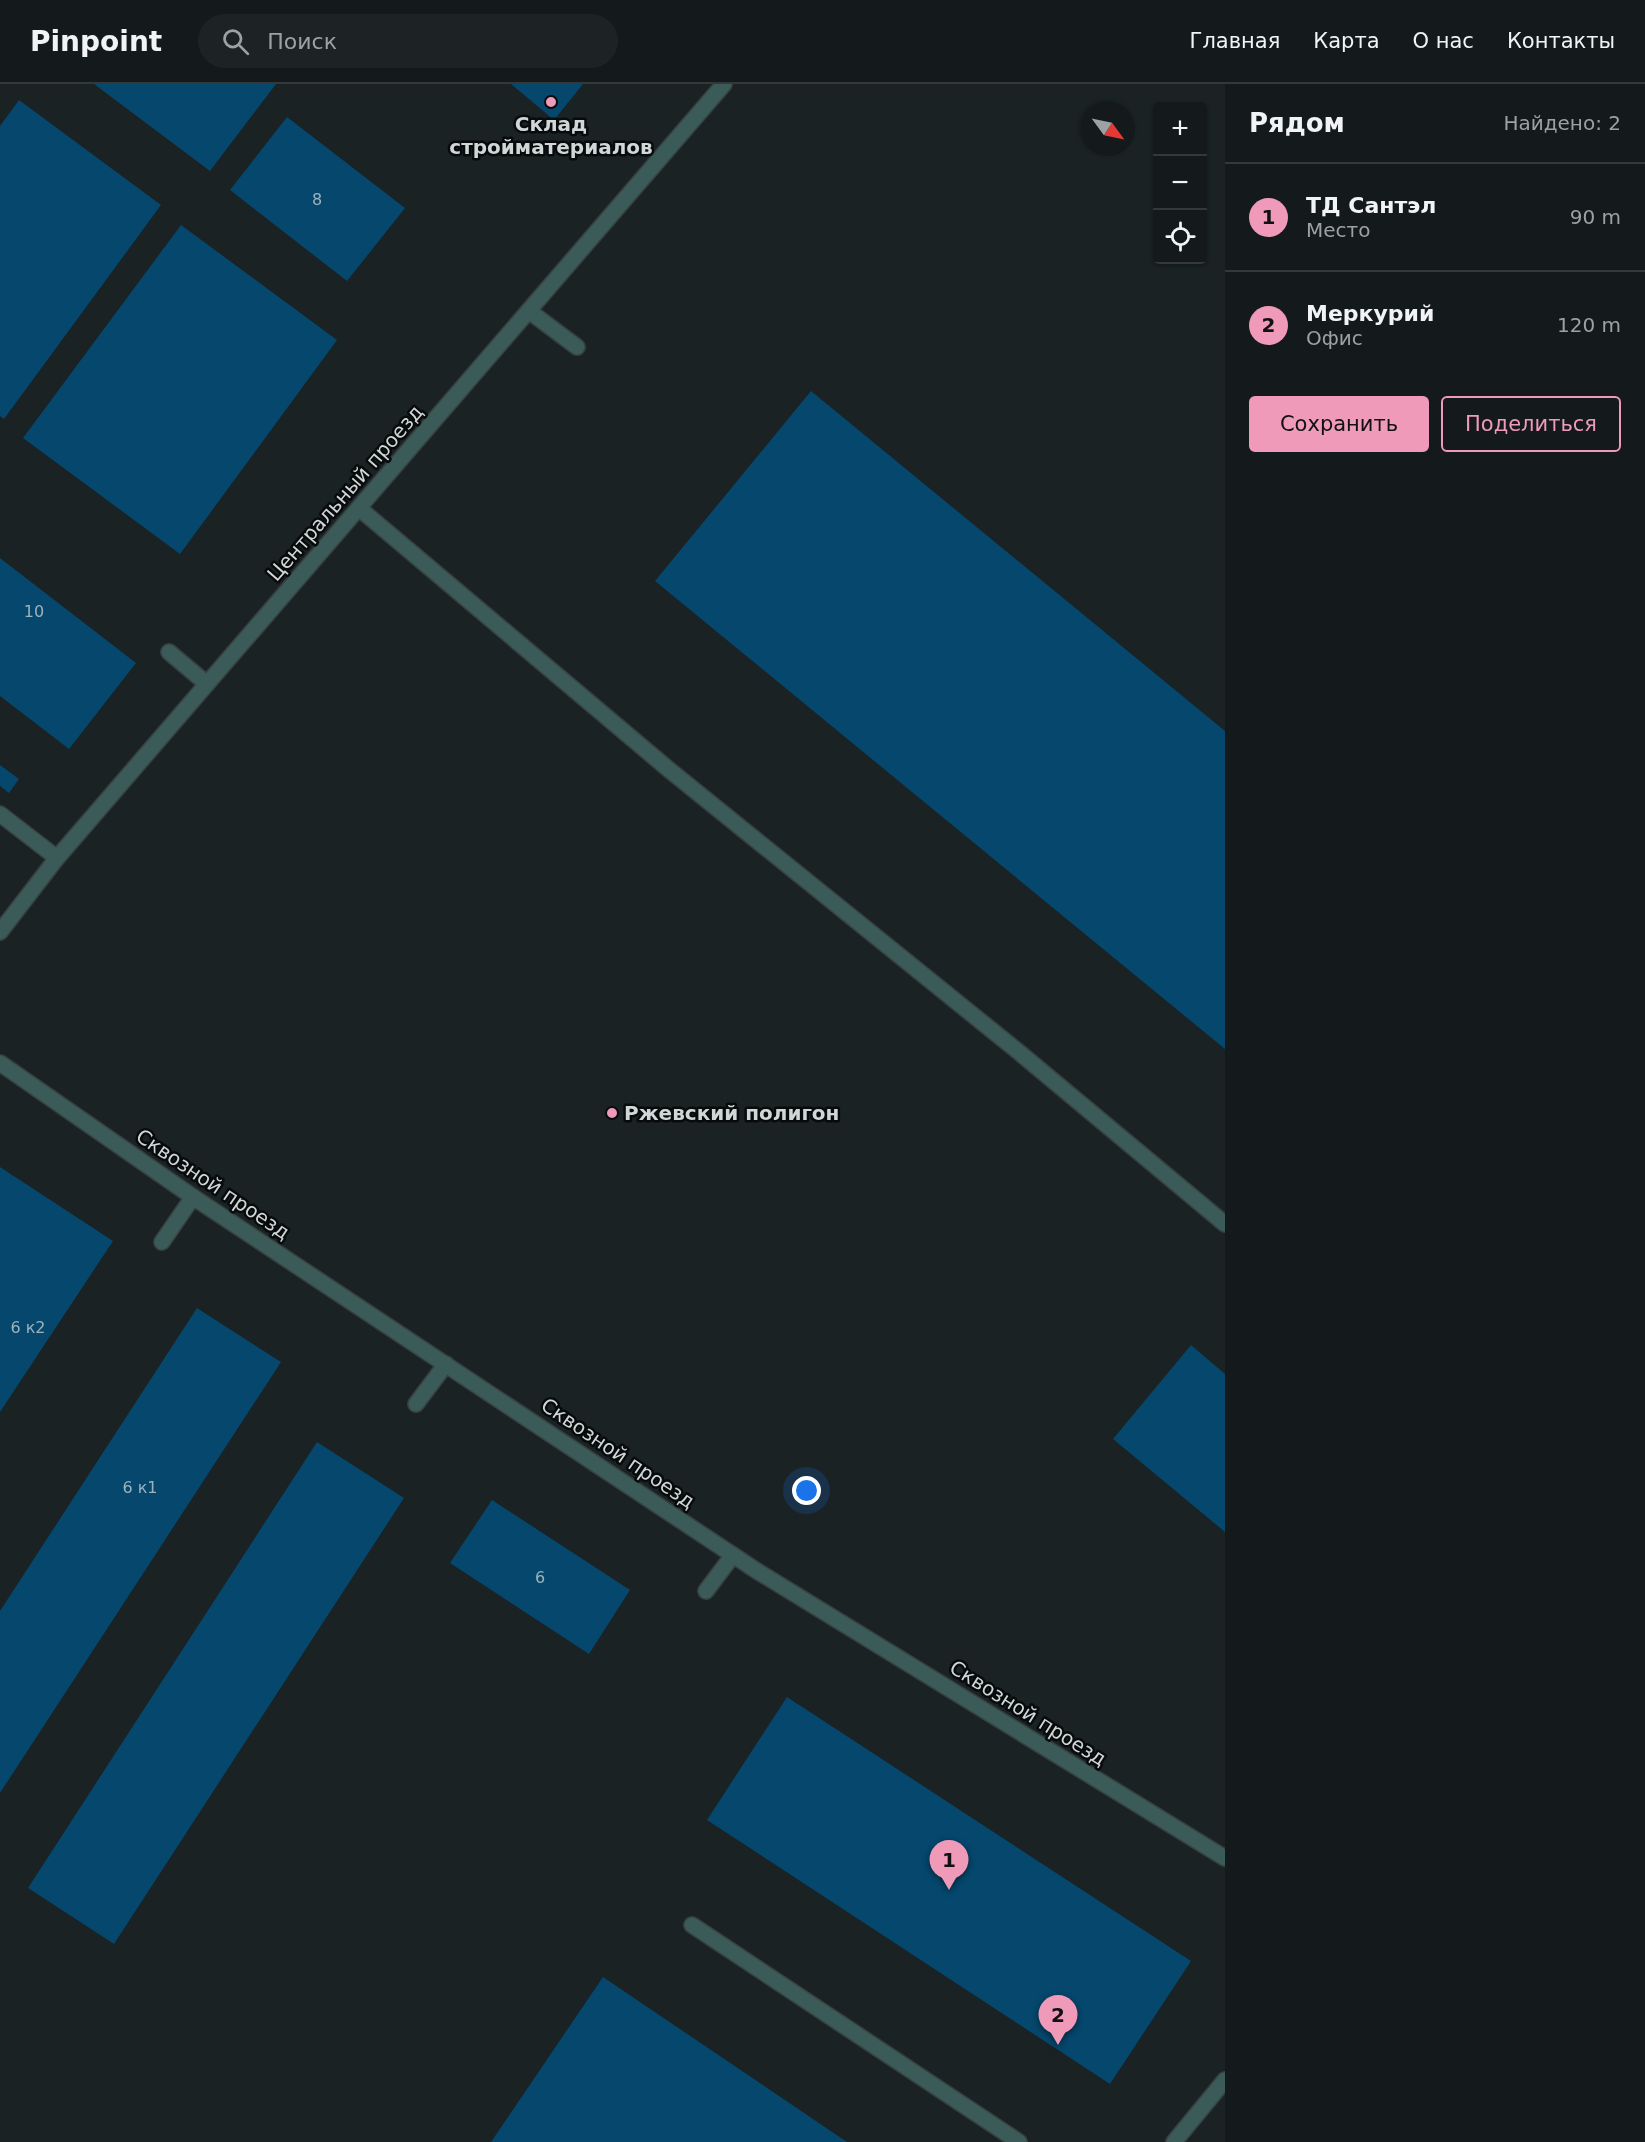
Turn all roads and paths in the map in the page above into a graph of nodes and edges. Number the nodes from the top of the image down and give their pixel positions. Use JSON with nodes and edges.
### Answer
{"nodes":[{"id":1,"x":724,"y":84,"type":"edge"},
{"id":2,"x":530,"y":311,"type":"junction"},
{"id":3,"x":578,"y":347,"type":"dead end"},
{"id":4,"x":360,"y":509,"type":"junction"},
{"id":5,"x":170,"y":652,"type":"dead end"},
{"id":6,"x":207,"y":684,"type":"junction"},
{"id":7,"x":0,"y":814,"type":"edge"},
{"id":8,"x":57,"y":858,"type":"junction"},
{"id":9,"x":0,"y":932,"type":"edge"},
{"id":10,"x":0,"y":1063,"type":"edge"},
{"id":11,"x":193,"y":1197,"type":"junction"},
{"id":12,"x":1225,"y":1224,"type":"edge"},
{"id":13,"x":162,"y":1242,"type":"dead end"},
{"id":14,"x":446,"y":1364,"type":"junction"},
{"id":15,"x":416,"y":1404,"type":"dead end"},
{"id":16,"x":733,"y":1555,"type":"junction"},
{"id":17,"x":706,"y":1591,"type":"dead end"},
{"id":18,"x":1225,"y":1858,"type":"edge"},
{"id":19,"x":692,"y":1925,"type":"dead end"},
{"id":20,"x":1225,"y":2080,"type":"edge"},
{"id":21,"x":1019,"y":2142,"type":"edge"},
{"id":22,"x":1174,"y":2142,"type":"edge"}],
"edges":[{"from":1,"to":2,"type":"street","name":"Центральный проезд"},
{"from":2,"to":3,"type":"street"},
{"from":2,"to":4,"type":"street","name":"Центральный проезд"},
{"from":4,"to":6,"type":"street","name":"Центральный проезд"},
{"from":4,"to":12,"type":"street"},
{"from":5,"to":6,"type":"street"},
{"from":6,"to":8,"type":"street","name":"Центральный проезд"},
{"from":7,"to":8,"type":"street"},
{"from":8,"to":9,"type":"street","name":"Центральный проезд"},
{"from":10,"to":11,"type":"street","name":"Сквозной проезд"},
{"from":11,"to":13,"type":"street"},
{"from":11,"to":14,"type":"street","name":"Сквозной проезд"},
{"from":14,"to":15,"type":"street"},
{"from":14,"to":16,"type":"street","name":"Сквозной проезд"},
{"from":16,"to":17,"type":"street"},
{"from":16,"to":18,"type":"street","name":"Сквозной проезд"},
{"from":19,"to":21,"type":"street"},
{"from":20,"to":22,"type":"street"}]}
